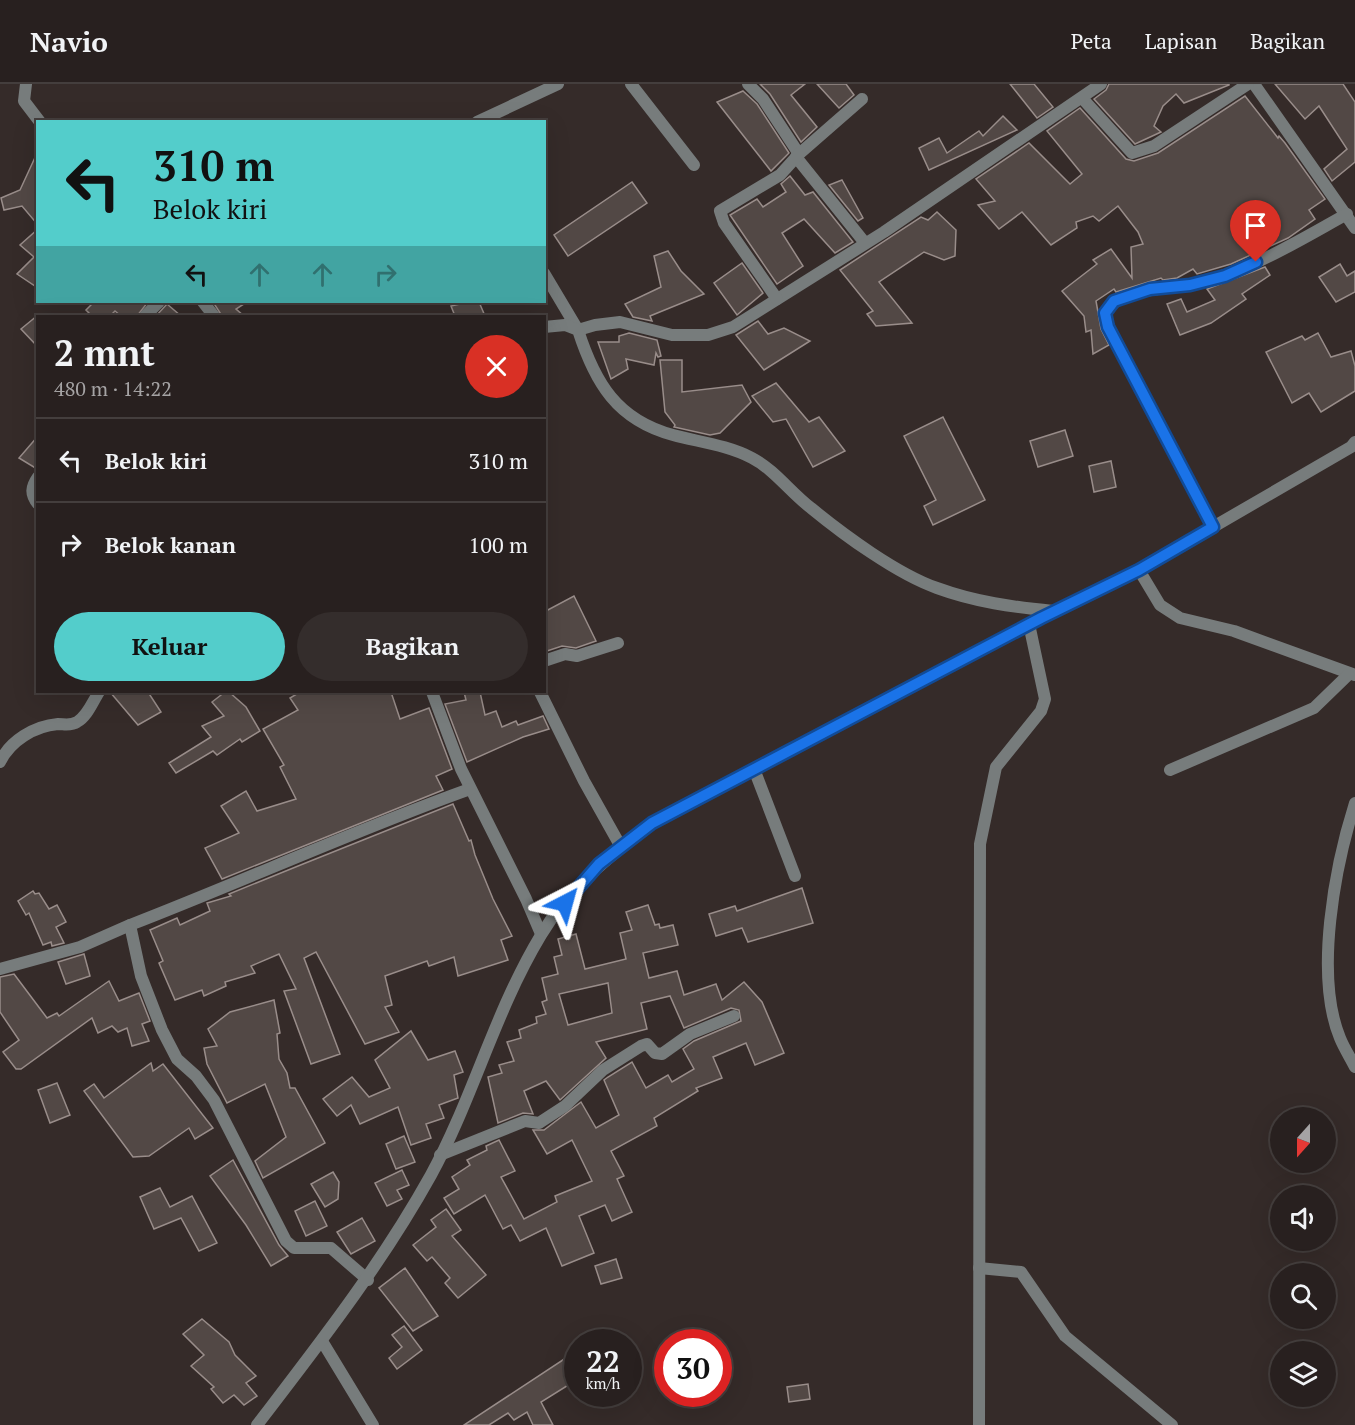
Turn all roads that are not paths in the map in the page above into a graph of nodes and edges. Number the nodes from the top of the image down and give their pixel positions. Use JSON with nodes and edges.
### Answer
{"nodes":[{"id":1,"x":26,"y":84,"type":"edge"},
{"id":2,"x":558,"y":84,"type":"edge"},
{"id":3,"x":631,"y":84,"type":"edge"},
{"id":4,"x":748,"y":84,"type":"edge"},
{"id":5,"x":1101,"y":84,"type":"edge"},
{"id":6,"x":1248,"y":84,"type":"edge"},
{"id":7,"x":1254,"y":84,"type":"edge"},
{"id":8,"x":544,"y":87,"type":"edge"},
{"id":9,"x":1082,"y":98,"type":"junction"},
{"id":10,"x":862,"y":99,"type":"dead end"},
{"id":11,"x":39,"y":120,"type":"edge"},
{"id":12,"x":481,"y":120,"type":"edge"},
{"id":13,"x":797,"y":155,"type":"junction"},
{"id":14,"x":694,"y":165,"type":"dead end"},
{"id":15,"x":1347,"y":214,"type":"junction"},
{"id":16,"x":1355,"y":228,"type":"edge"},
{"id":17,"x":865,"y":243,"type":"junction"},
{"id":18,"x":546,"y":276,"type":"edge"},
{"id":19,"x":777,"y":299,"type":"junction"},
{"id":20,"x":158,"y":303,"type":"edge"},
{"id":21,"x":204,"y":303,"type":"edge"},
{"id":22,"x":146,"y":315,"type":"edge"},
{"id":23,"x":213,"y":315,"type":"edge"},
{"id":24,"x":546,"y":327,"type":"edge"},
{"id":25,"x":578,"y":330,"type":"junction"},
{"id":26,"x":1354,"y":446,"type":"edge"},
{"id":27,"x":36,"y":480,"type":"edge"},
{"id":28,"x":36,"y":502,"type":"edge"},
{"id":29,"x":1213,"y":527,"type":"junction"},
{"id":30,"x":1139,"y":570,"type":"junction"},
{"id":31,"x":1054,"y":611,"type":"junction"},
{"id":32,"x":1029,"y":624,"type":"junction"},
{"id":33,"x":618,"y":643,"type":"dead end"},
{"id":34,"x":546,"y":660,"type":"edge"},
{"id":35,"x":1352,"y":675,"type":"edge"},
{"id":36,"x":98,"y":693,"type":"edge"},
{"id":37,"x":432,"y":693,"type":"edge"},
{"id":38,"x":540,"y":693,"type":"edge"},
{"id":39,"x":0,"y":762,"type":"edge"},
{"id":40,"x":754,"y":769,"type":"junction"},
{"id":41,"x":1170,"y":770,"type":"dead end"},
{"id":42,"x":470,"y":789,"type":"junction"},
{"id":43,"x":1355,"y":803,"type":"edge"},
{"id":44,"x":621,"y":847,"type":"junction"},
{"id":45,"x":795,"y":876,"type":"dead end"},
{"id":46,"x":130,"y":926,"type":"junction"},
{"id":47,"x":541,"y":934,"type":"junction"},
{"id":48,"x":0,"y":969,"type":"edge"},
{"id":49,"x":734,"y":1016,"type":"dead end"},
{"id":50,"x":1355,"y":1067,"type":"edge"},
{"id":51,"x":440,"y":1155,"type":"junction"},
{"id":52,"x":979,"y":1268,"type":"junction"},
{"id":53,"x":368,"y":1280,"type":"junction"},
{"id":54,"x":322,"y":1341,"type":"junction"},
{"id":55,"x":257,"y":1425,"type":"edge"},
{"id":56,"x":373,"y":1425,"type":"edge"},
{"id":57,"x":979,"y":1425,"type":"edge"},
{"id":58,"x":1172,"y":1425,"type":"edge"}],
"edges":[{"from":1,"to":11,"type":"street"},
{"from":2,"to":8,"type":"street"},
{"from":3,"to":14,"type":"street"},
{"from":4,"to":13,"type":"street"},
{"from":5,"to":9,"type":"street"},
{"from":6,"to":9,"type":"street"},
{"from":7,"to":15,"type":"street"},
{"from":8,"to":12,"type":"street"},
{"from":9,"to":17,"type":"street"},
{"from":10,"to":13,"type":"street"},
{"from":13,"to":17,"type":"street"},
{"from":13,"to":19,"type":"street"},
{"from":15,"to":16,"type":"street"},
{"from":15,"to":29,"type":"street"},
{"from":17,"to":19,"type":"street"},
{"from":18,"to":25,"type":"street"},
{"from":19,"to":25,"type":"street"},
{"from":20,"to":22,"type":"street"},
{"from":21,"to":23,"type":"street"},
{"from":24,"to":25,"type":"street"},
{"from":25,"to":31,"type":"street"},
{"from":26,"to":29,"type":"street"},
{"from":27,"to":28,"type":"street"},
{"from":29,"to":30,"type":"street"},
{"from":30,"to":31,"type":"street"},
{"from":30,"to":35,"type":"street"},
{"from":31,"to":32,"type":"street"},
{"from":32,"to":40,"type":"street"},
{"from":32,"to":52,"type":"street"},
{"from":33,"to":34,"type":"street"},
{"from":35,"to":41,"type":"street"},
{"from":36,"to":39,"type":"street"},
{"from":37,"to":42,"type":"street"},
{"from":38,"to":44,"type":"street"},
{"from":40,"to":44,"type":"street"},
{"from":40,"to":45,"type":"street"},
{"from":42,"to":46,"type":"street"},
{"from":42,"to":47,"type":"street"},
{"from":43,"to":50,"type":"street"},
{"from":44,"to":47,"type":"street"},
{"from":46,"to":48,"type":"street"},
{"from":46,"to":53,"type":"street"},
{"from":47,"to":51,"type":"street"},
{"from":49,"to":51,"type":"street"},
{"from":51,"to":53,"type":"street"},
{"from":52,"to":57,"type":"street"},
{"from":52,"to":58,"type":"street"},
{"from":53,"to":54,"type":"street"},
{"from":54,"to":55,"type":"street"},
{"from":54,"to":56,"type":"street"}]}
